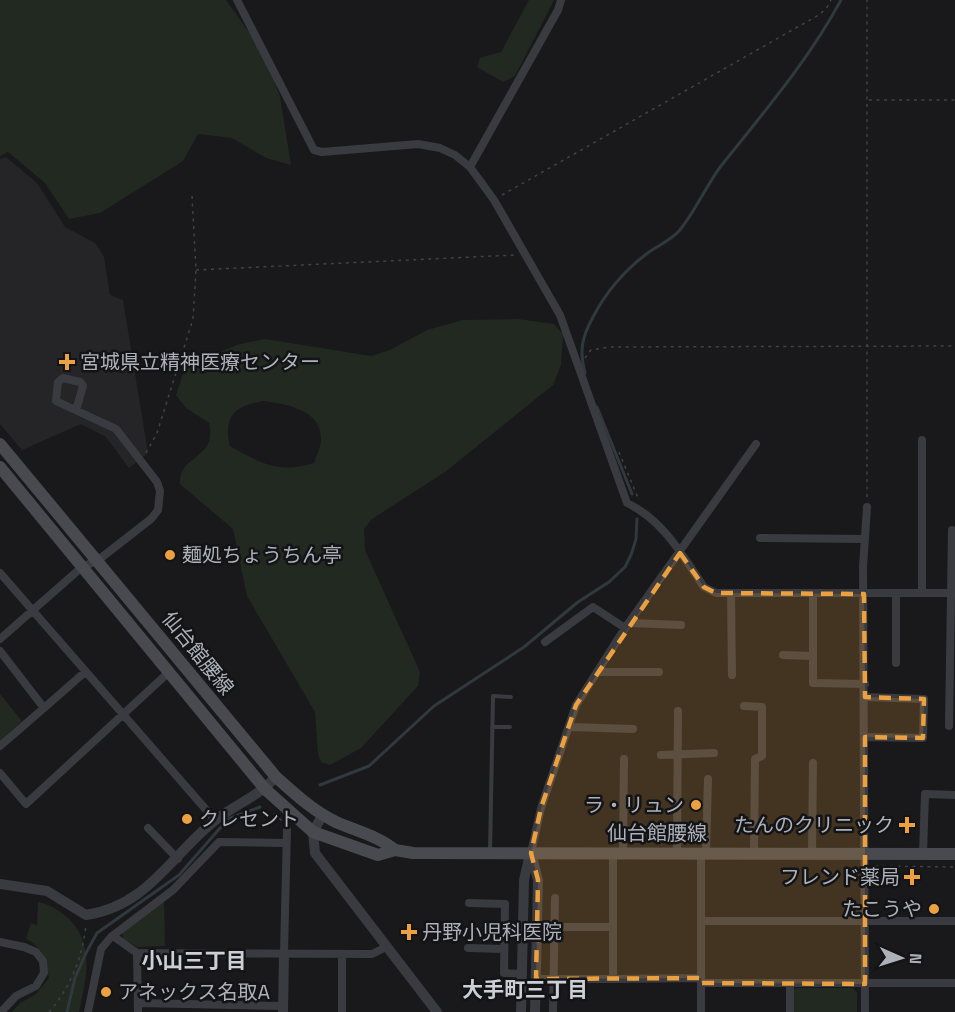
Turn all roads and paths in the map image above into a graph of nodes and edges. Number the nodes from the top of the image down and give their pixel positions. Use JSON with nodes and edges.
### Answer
{"nodes":[{"id":1,"x":237,"y":0,"type":"edge"},
{"id":2,"x":561,"y":0,"type":"edge"},
{"id":3,"x":831,"y":0,"type":"edge"},
{"id":4,"x":867,"y":0,"type":"edge"},
{"id":5,"x":867,"y":100,"type":"junction"},
{"id":6,"x":955,"y":100,"type":"edge"},
{"id":7,"x":470,"y":168,"type":"junction"},
{"id":8,"x":192,"y":195,"type":"dead end"},
{"id":9,"x":494,"y":200,"type":"junction"},
{"id":10,"x":525,"y":255,"type":"junction"},
{"id":11,"x":196,"y":270,"type":"junction"},
{"id":12,"x":866,"y":345,"type":"junction"},
{"id":13,"x":955,"y":346,"type":"edge"},
{"id":14,"x":585,"y":362,"type":"dead end"},
{"id":15,"x":76,"y":410,"type":"dead end"},
{"id":16,"x":922,"y":440,"type":"dead end"},
{"id":17,"x":0,"y":444,"type":"edge"},
{"id":18,"x":756,"y":444,"type":"dead end"},
{"id":19,"x":617,"y":446,"type":"dead end"},
{"id":20,"x":140,"y":461,"type":"junction"},
{"id":21,"x":0,"y":467,"type":"edge"},
{"id":22,"x":867,"y":507,"type":"joint"},
{"id":23,"x":644,"y":511,"type":"junction"},
{"id":24,"x":952,"y":530,"type":"dead end"},
{"id":25,"x":760,"y":538,"type":"dead end"},
{"id":26,"x":864,"y":539,"type":"junction"},
{"id":27,"x":680,"y":554,"type":"junction"},
{"id":28,"x":97,"y":561,"type":"junction"},
{"id":29,"x":82,"y":567,"type":"junction"},
{"id":30,"x":0,"y":573,"type":"edge"},
{"id":31,"x":731,"y":593,"type":"junction"},
{"id":32,"x":813,"y":593,"type":"junction"},
{"id":33,"x":896,"y":593,"type":"junction"},
{"id":34,"x":922,"y":593,"type":"junction"},
{"id":35,"x":953,"y":593,"type":"edge"},
{"id":36,"x":864,"y":594,"type":"junction"},
{"id":37,"x":32,"y":609,"type":"junction"},
{"id":38,"x":681,"y":625,"type":"dead end"},
{"id":39,"x":627,"y":626,"type":"junction"},
{"id":40,"x":0,"y":639,"type":"edge"},
{"id":41,"x":545,"y":642,"type":"dead end"},
{"id":42,"x":0,"y":651,"type":"edge"},
{"id":43,"x":783,"y":655,"type":"dead end"},
{"id":44,"x":813,"y":656,"type":"junction"},
{"id":45,"x":896,"y":663,"type":"dead end"},
{"id":46,"x":85,"y":672,"type":"junction"},
{"id":47,"x":169,"y":672,"type":"junction"},
{"id":48,"x":598,"y":672,"type":"junction"},
{"id":49,"x":659,"y":672,"type":"dead end"},
{"id":50,"x":732,"y":675,"type":"dead end"},
{"id":51,"x":865,"y":684,"type":"junction"},
{"id":52,"x":511,"y":697,"type":"dead end"},
{"id":53,"x":865,"y":697,"type":"junction"},
{"id":54,"x":744,"y":706,"type":"dead end"},
{"id":55,"x":44,"y":708,"type":"junction"},
{"id":56,"x":678,"y":711,"type":"dead end"},
{"id":57,"x":123,"y":716,"type":"junction"},
{"id":58,"x":950,"y":726,"type":"dead end"},
{"id":59,"x":492,"y":727,"type":"junction"},
{"id":60,"x":510,"y":727,"type":"dead end"},
{"id":61,"x":569,"y":727,"type":"junction"},
{"id":62,"x":633,"y":729,"type":"dead end"},
{"id":63,"x":865,"y":737,"type":"junction"},
{"id":64,"x":0,"y":746,"type":"edge"},
{"id":65,"x":714,"y":753,"type":"dead end"},
{"id":66,"x":661,"y":754,"type":"dead end"},
{"id":67,"x":678,"y":755,"type":"junction"},
{"id":68,"x":624,"y":759,"type":"dead end"},
{"id":69,"x":813,"y":763,"type":"dead end"},
{"id":70,"x":0,"y":773,"type":"edge"},
{"id":71,"x":276,"y":777,"type":"junction"},
{"id":72,"x":708,"y":779,"type":"dead end"},
{"id":73,"x":265,"y":789,"type":"junction"},
{"id":74,"x":955,"y":795,"type":"edge"},
{"id":75,"x":271,"y":810,"type":"dead end"},
{"id":76,"x":323,"y":814,"type":"junction"},
{"id":77,"x":215,"y":820,"type":"junction"},
{"id":78,"x":287,"y":827,"type":"joint"},
{"id":79,"x":148,"y":828,"type":"dead end"},
{"id":80,"x":314,"y":832,"type":"junction"},
{"id":81,"x":286,"y":843,"type":"junction"},
{"id":82,"x":395,"y":850,"type":"junction"},
{"id":83,"x":490,"y":852,"type":"junction"},
{"id":84,"x":677,"y":852,"type":"junction"},
{"id":85,"x":704,"y":852,"type":"junction"},
{"id":86,"x":531,"y":853,"type":"junction"},
{"id":87,"x":618,"y":853,"type":"junction"},
{"id":88,"x":754,"y":853,"type":"junction"},
{"id":89,"x":812,"y":853,"type":"junction"},
{"id":90,"x":864,"y":853,"type":"junction"},
{"id":91,"x":923,"y":853,"type":"junction"},
{"id":92,"x":955,"y":854,"type":"edge"},
{"id":93,"x":178,"y":859,"type":"junction"},
{"id":94,"x":868,"y":866,"type":"dead end"},
{"id":95,"x":955,"y":867,"type":"edge"},
{"id":96,"x":0,"y":884,"type":"edge"},
{"id":97,"x":555,"y":898,"type":"dead end"},
{"id":98,"x":469,"y":903,"type":"dead end"},
{"id":99,"x":86,"y":915,"type":"junction"},
{"id":100,"x":701,"y":921,"type":"junction"},
{"id":101,"x":864,"y":921,"type":"junction"},
{"id":102,"x":955,"y":921,"type":"edge"},
{"id":103,"x":560,"y":927,"type":"dead end"},
{"id":104,"x":613,"y":927,"type":"junction"},
{"id":105,"x":113,"y":936,"type":"junction"},
{"id":106,"x":0,"y":942,"type":"edge"},
{"id":107,"x":386,"y":947,"type":"junction"},
{"id":108,"x":468,"y":948,"type":"dead end"},
{"id":109,"x":504,"y":949,"type":"junction"},
{"id":110,"x":137,"y":953,"type":"junction"},
{"id":111,"x":284,"y":953,"type":"junction"},
{"id":112,"x":342,"y":954,"type":"junction"},
{"id":113,"x":522,"y":974,"type":"junction"},
{"id":114,"x":536,"y":979,"type":"junction"},
{"id":115,"x":613,"y":979,"type":"junction"},
{"id":116,"x":554,"y":980,"type":"junction"},
{"id":117,"x":701,"y":981,"type":"junction"},
{"id":118,"x":955,"y":983,"type":"edge"},
{"id":119,"x":790,"y":984,"type":"junction"},
{"id":120,"x":865,"y":984,"type":"junction"},
{"id":121,"x":138,"y":1008,"type":"edge"},
{"id":122,"x":283,"y":1009,"type":"edge"},
{"id":123,"x":1,"y":1012,"type":"edge"},
{"id":124,"x":49,"y":1012,"type":"edge"},
{"id":125,"x":88,"y":1012,"type":"edge"},
{"id":126,"x":342,"y":1012,"type":"edge"},
{"id":127,"x":437,"y":1012,"type":"edge"},
{"id":128,"x":521,"y":1012,"type":"edge"},
{"id":129,"x":536,"y":1012,"type":"edge"},
{"id":130,"x":553,"y":1012,"type":"edge"},
{"id":131,"x":701,"y":1012,"type":"edge"},
{"id":132,"x":790,"y":1012,"type":"edge"},
{"id":133,"x":865,"y":1012,"type":"edge"}],
"edges":[{"from":1,"to":7,"type":"street"},
{"from":2,"to":7,"type":"street"},
{"from":3,"to":9,"type":"path"},
{"from":4,"to":5,"type":"path"},
{"from":5,"to":6,"type":"path"},
{"from":5,"to":12,"type":"path"},
{"from":7,"to":9,"type":"street"},
{"from":8,"to":11,"type":"path"},
{"from":9,"to":10,"type":"street"},
{"from":10,"to":11,"type":"path"},
{"from":10,"to":23,"type":"street"},
{"from":11,"to":20,"type":"path"},
{"from":12,"to":13,"type":"path"},
{"from":12,"to":14,"type":"path"},
{"from":12,"to":22,"type":"path"},
{"from":15,"to":20,"type":"street"},
{"from":16,"to":34,"type":"street"},
{"from":17,"to":28,"type":"main road","name":"仙台館腰線"},
{"from":18,"to":27,"type":"street"},
{"from":19,"to":23,"type":"path"},
{"from":20,"to":28,"type":"street"},
{"from":21,"to":29,"type":"main road","name":"仙台館腰線"},
{"from":22,"to":26,"type":"street"},
{"from":23,"to":27,"type":"street"},
{"from":24,"to":35,"type":"street"},
{"from":25,"to":26,"type":"street"},
{"from":26,"to":36,"type":"street"},
{"from":27,"to":31,"type":"street"},
{"from":27,"to":39,"type":"street"},
{"from":28,"to":29,"type":"street"},
{"from":28,"to":71,"type":"main road","name":"仙台館腰線"},
{"from":29,"to":37,"type":"street"},
{"from":29,"to":47,"type":"main road","name":"仙台館腰線"},
{"from":30,"to":37,"type":"street"},
{"from":31,"to":32,"type":"street"},
{"from":31,"to":50,"type":"street"},
{"from":32,"to":36,"type":"street"},
{"from":32,"to":44,"type":"street"},
{"from":33,"to":34,"type":"street"},
{"from":33,"to":36,"type":"street"},
{"from":33,"to":45,"type":"street"},
{"from":34,"to":35,"type":"street"},
{"from":35,"to":58,"type":"street"},
{"from":36,"to":51,"type":"street"},
{"from":37,"to":40,"type":"street"},
{"from":37,"to":46,"type":"street"},
{"from":38,"to":39,"type":"street"},
{"from":39,"to":41,"type":"street"},
{"from":39,"to":48,"type":"street"},
{"from":42,"to":55,"type":"street"},
{"from":43,"to":44,"type":"street"},
{"from":44,"to":51,"type":"street"},
{"from":46,"to":55,"type":"street"},
{"from":46,"to":57,"type":"street"},
{"from":47,"to":57,"type":"street"},
{"from":47,"to":73,"type":"main road","name":"仙台館腰線"},
{"from":48,"to":49,"type":"street"},
{"from":48,"to":61,"type":"street"},
{"from":51,"to":53,"type":"street"},
{"from":52,"to":59,"type":"lane"},
{"from":53,"to":63,"type":"street"},
{"from":53,"to":63,"type":"street"},
{"from":54,"to":88,"type":"street"},
{"from":55,"to":64,"type":"street"},
{"from":56,"to":67,"type":"street"},
{"from":57,"to":70,"type":"street"},
{"from":57,"to":77,"type":"street"},
{"from":59,"to":60,"type":"lane"},
{"from":59,"to":83,"type":"lane"},
{"from":61,"to":62,"type":"street"},
{"from":61,"to":86,"type":"street"},
{"from":63,"to":90,"type":"street"},
{"from":65,"to":67,"type":"street"},
{"from":66,"to":67,"type":"street"},
{"from":67,"to":84,"type":"street"},
{"from":68,"to":87,"type":"street"},
{"from":69,"to":89,"type":"street"},
{"from":71,"to":73,"type":"street"},
{"from":71,"to":76,"type":"main road","name":"仙台館腰線"},
{"from":72,"to":85,"type":"street"},
{"from":73,"to":77,"type":"street"},
{"from":73,"to":80,"type":"main road","name":"仙台館腰線"},
{"from":74,"to":91,"type":"street"},
{"from":75,"to":78,"type":"path"},
{"from":76,"to":80,"type":"street"},
{"from":76,"to":82,"type":"main road","name":"仙台館腰線"},
{"from":77,"to":93,"type":"street"},
{"from":78,"to":81,"type":"street"},
{"from":79,"to":93,"type":"street"},
{"from":80,"to":82,"type":"main road","name":"仙台館腰線"},
{"from":80,"to":107,"type":"street"},
{"from":81,"to":105,"type":"street"},
{"from":81,"to":111,"type":"street"},
{"from":82,"to":83,"type":"main road","name":"仙台館腰線"},
{"from":83,"to":86,"type":"main road","name":"仙台館腰線"},
{"from":84,"to":85,"type":"main road","name":"仙台館腰線"},
{"from":84,"to":87,"type":"main road","name":"仙台館腰線"},
{"from":85,"to":88,"type":"main road","name":"仙台館腰線"},
{"from":85,"to":100,"type":"street"},
{"from":86,"to":87,"type":"main road","name":"仙台館腰線"},
{"from":86,"to":113,"type":"street"},
{"from":86,"to":114,"type":"street"},
{"from":87,"to":104,"type":"street"},
{"from":88,"to":89,"type":"main road","name":"仙台館腰線"},
{"from":89,"to":90,"type":"main road","name":"仙台館腰線"},
{"from":90,"to":91,"type":"main road","name":"仙台館腰線"},
{"from":90,"to":101,"type":"street"},
{"from":91,"to":92,"type":"main road","name":"仙台館腰線"},
{"from":93,"to":99,"type":"street"},
{"from":94,"to":95,"type":"path"},
{"from":96,"to":99,"type":"street"},
{"from":97,"to":116,"type":"street"},
{"from":98,"to":109,"type":"street"},
{"from":99,"to":124,"type":"path"},
{"from":100,"to":101,"type":"street"},
{"from":100,"to":117,"type":"street"},
{"from":101,"to":102,"type":"street"},
{"from":101,"to":120,"type":"street"},
{"from":103,"to":104,"type":"street"},
{"from":104,"to":115,"type":"street"},
{"from":105,"to":110,"type":"street"},
{"from":105,"to":125,"type":"street"},
{"from":106,"to":123,"type":"street"},
{"from":107,"to":112,"type":"street"},
{"from":107,"to":127,"type":"street"},
{"from":108,"to":109,"type":"street"},
{"from":109,"to":113,"type":"street"},
{"from":110,"to":111,"type":"street"},
{"from":110,"to":121,"type":"street"},
{"from":111,"to":112,"type":"street"},
{"from":111,"to":122,"type":"street"},
{"from":112,"to":126,"type":"street"},
{"from":113,"to":128,"type":"street"},
{"from":114,"to":116,"type":"street"},
{"from":114,"to":129,"type":"street"},
{"from":115,"to":116,"type":"street"},
{"from":115,"to":117,"type":"street"},
{"from":116,"to":130,"type":"street"},
{"from":117,"to":119,"type":"street"},
{"from":117,"to":131,"type":"street"},
{"from":118,"to":120,"type":"street"},
{"from":119,"to":120,"type":"street"},
{"from":119,"to":132,"type":"street"},
{"from":120,"to":133,"type":"street"},
{"from":121,"to":122,"type":"street"}]}
